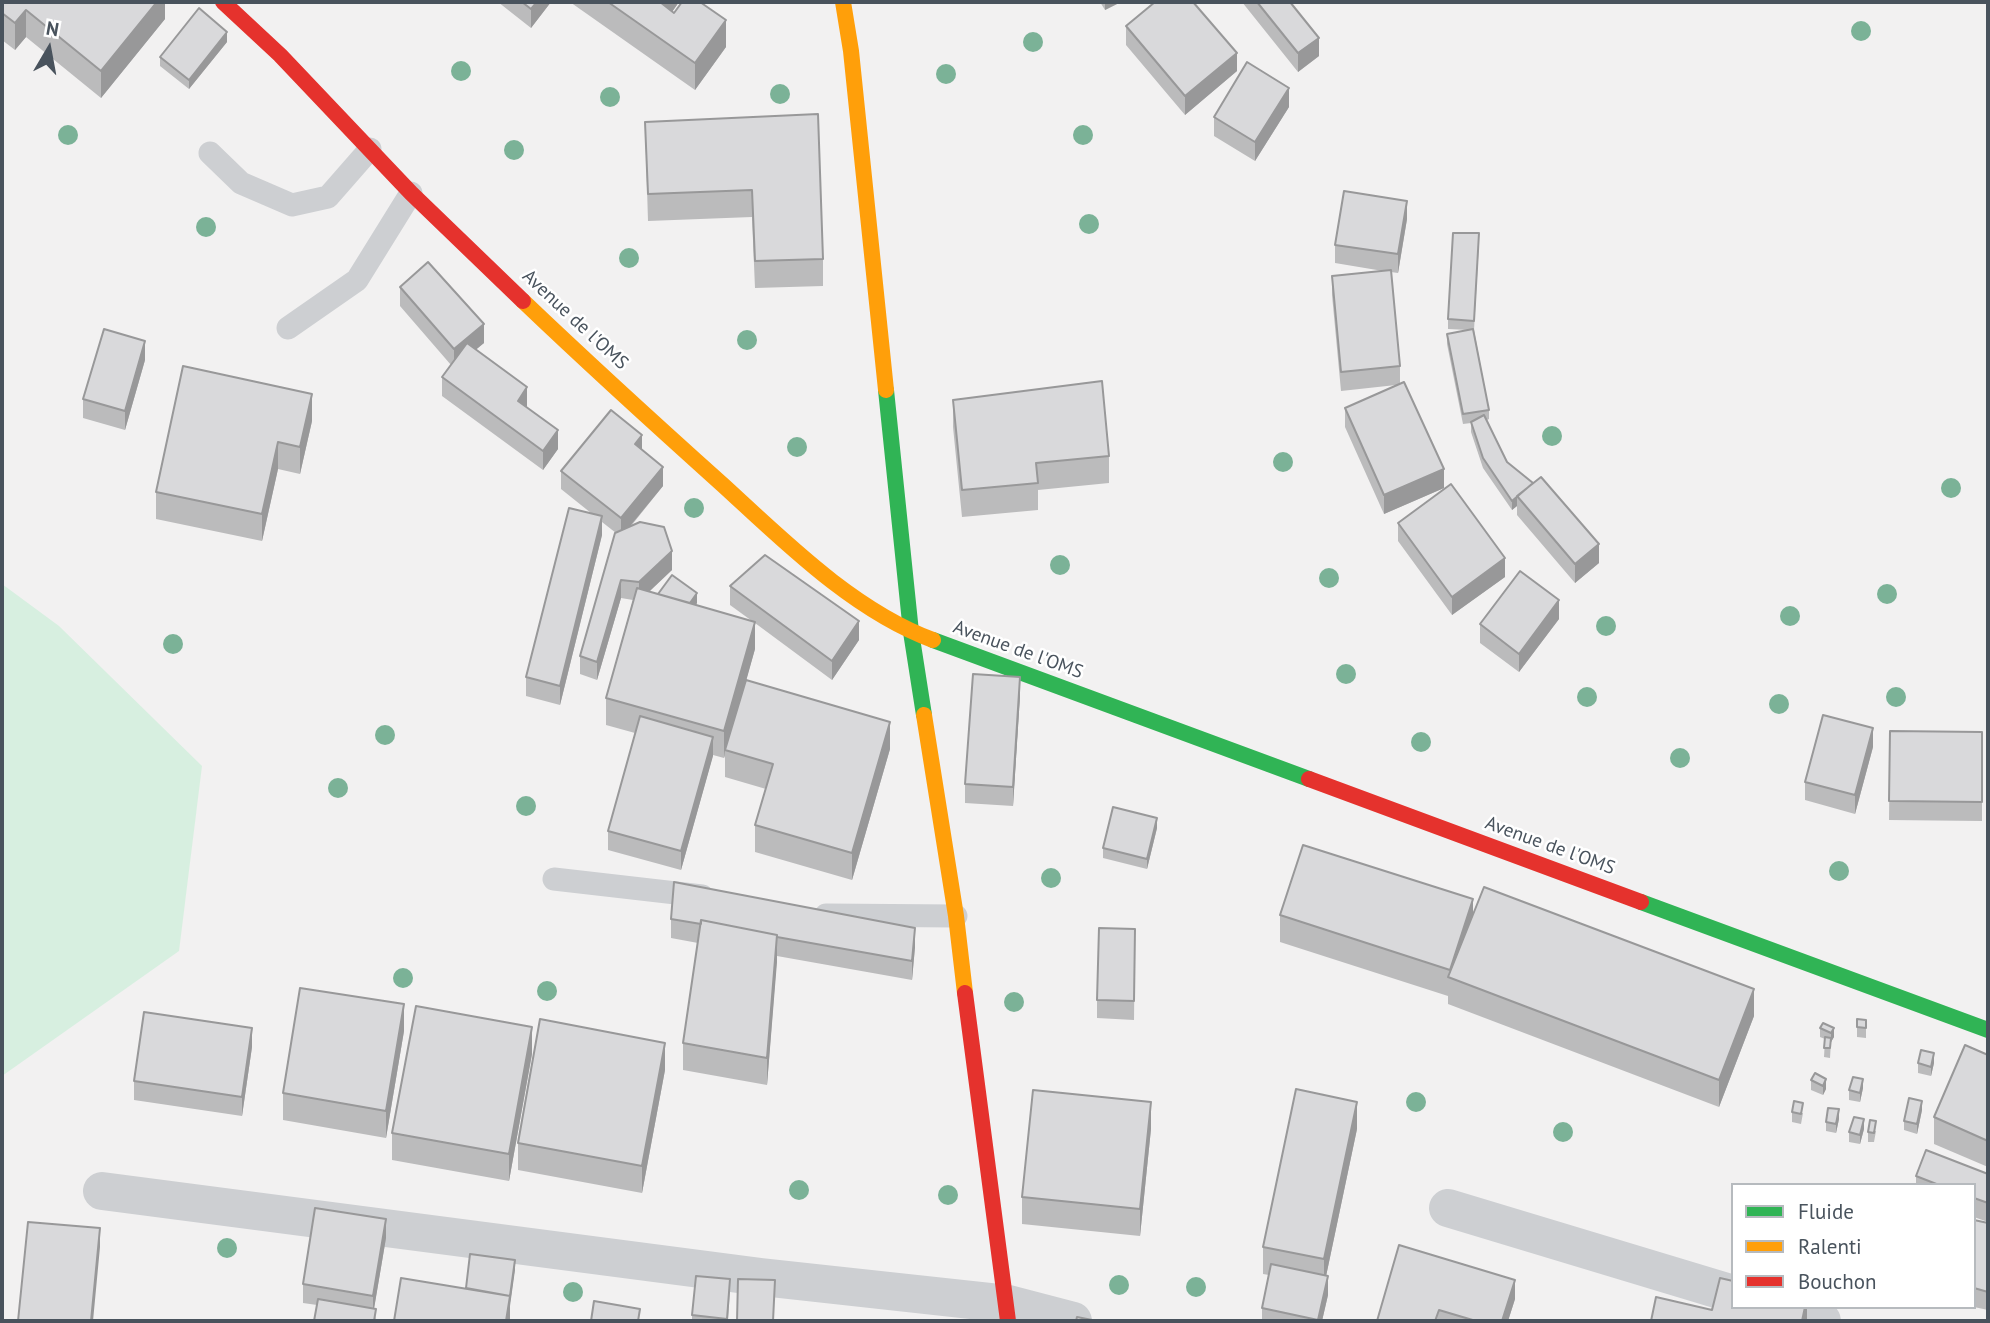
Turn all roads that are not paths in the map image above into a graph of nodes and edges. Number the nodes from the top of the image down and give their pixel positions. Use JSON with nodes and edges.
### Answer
{"nodes":[{"id":1,"x":223,"y":2,"type":"edge"},
{"id":2,"x":843,"y":2,"type":"edge"},
{"id":3,"x":370,"y":149,"type":"junction"},
{"id":4,"x":210,"y":153,"type":"dead end"},
{"id":5,"x":411,"y":193,"type":"junction"},
{"id":6,"x":288,"y":328,"type":"dead end"},
{"id":7,"x":911,"y":632,"type":"junction"},
{"id":8,"x":554,"y":879,"type":"dead end"},
{"id":9,"x":718,"y":898,"type":"edge"},
{"id":10,"x":811,"y":912,"type":"edge"},
{"id":11,"x":956,"y":916,"type":"junction"},
{"id":12,"x":1988,"y":1030,"type":"edge"},
{"id":13,"x":102,"y":1191,"type":"dead end"},
{"id":14,"x":1448,"y":1208,"type":"dead end"},
{"id":15,"x":1731,"y":1293,"type":"edge"},
{"id":16,"x":1783,"y":1309,"type":"edge"},
{"id":17,"x":1008,"y":1312,"type":"edge"},
{"id":18,"x":1073,"y":1321,"type":"edge"},
{"id":19,"x":1822,"y":1321,"type":"edge"}],
"edges":[{"from":1,"to":3,"type":"street","name":"Avenue de l'OMS"},
{"from":2,"to":7,"type":"street"},
{"from":3,"to":4,"type":"lane"},
{"from":3,"to":5,"type":"street","name":"Avenue de l'OMS"},
{"from":5,"to":6,"type":"lane"},
{"from":5,"to":7,"type":"street","name":"Avenue de l'OMS"},
{"from":7,"to":11,"type":"street"},
{"from":7,"to":12,"type":"street","name":"Avenue de l'OMS"},
{"from":8,"to":9,"type":"lane"},
{"from":10,"to":11,"type":"lane"},
{"from":11,"to":17,"type":"street"},
{"from":13,"to":17,"type":"street"},
{"from":14,"to":15,"type":"street"},
{"from":16,"to":19,"type":"street"},
{"from":17,"to":18,"type":"street"}]}
